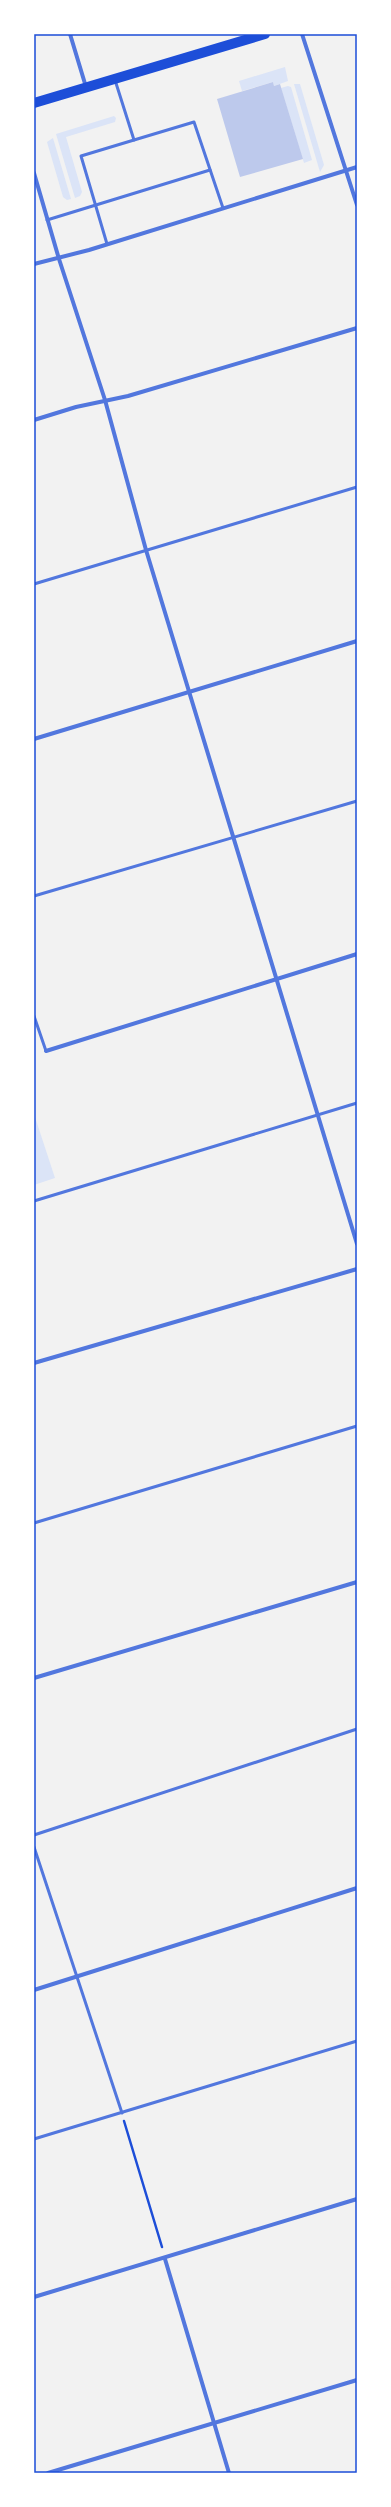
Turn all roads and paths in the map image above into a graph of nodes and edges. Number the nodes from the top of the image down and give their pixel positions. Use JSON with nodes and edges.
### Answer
{"nodes":[{"id":1,"x":70,"y":34,"type":"edge"},
{"id":2,"x":265,"y":34,"type":"edge"},
{"id":3,"x":302,"y":34,"type":"edge"},
{"id":4,"x":115,"y":79,"type":"junction"},
{"id":5,"x":86,"y":87,"type":"junction"},
{"id":6,"x":34,"y":103,"type":"edge"},
{"id":7,"x":134,"y":140,"type":"junction"},
{"id":8,"x":357,"y":167,"type":"edge"},
{"id":9,"x":210,"y":170,"type":"junction"},
{"id":10,"x":347,"y":170,"type":"junction"},
{"id":11,"x":34,"y":173,"type":"edge"},
{"id":12,"x":96,"y":205,"type":"junction"},
{"id":13,"x":357,"y":205,"type":"edge"},
{"id":14,"x":223,"y":208,"type":"junction"},
{"id":15,"x":47,"y":220,"type":"junction"},
{"id":16,"x":107,"y":244,"type":"junction"},
{"id":17,"x":58,"y":258,"type":"junction"},
{"id":18,"x":34,"y":264,"type":"edge"},
{"id":19,"x":357,"y":328,"type":"edge"},
{"id":20,"x":105,"y":400,"type":"junction"},
{"id":21,"x":34,"y":420,"type":"edge"},
{"id":22,"x":357,"y":487,"type":"edge"},
{"id":23,"x":146,"y":550,"type":"junction"},
{"id":24,"x":34,"y":584,"type":"edge"},
{"id":25,"x":357,"y":641,"type":"edge"},
{"id":26,"x":189,"y":692,"type":"junction"},
{"id":27,"x":34,"y":739,"type":"edge"},
{"id":28,"x":357,"y":801,"type":"edge"},
{"id":29,"x":234,"y":838,"type":"junction"},
{"id":30,"x":34,"y":896,"type":"edge"},
{"id":31,"x":357,"y":954,"type":"edge"},
{"id":32,"x":277,"y":978,"type":"junction"},
{"id":33,"x":34,"y":1016,"type":"edge"},
{"id":34,"x":46,"y":1051,"type":"joint"},
{"id":35,"x":357,"y":1103,"type":"edge"},
{"id":36,"x":319,"y":1113,"type":"junction"},
{"id":37,"x":34,"y":1201,"type":"edge"},
{"id":38,"x":357,"y":1244,"type":"edge"},
{"id":39,"x":357,"y":1269,"type":"edge"},
{"id":40,"x":34,"y":1363,"type":"edge"},
{"id":41,"x":357,"y":1426,"type":"edge"},
{"id":42,"x":34,"y":1523,"type":"edge"},
{"id":43,"x":357,"y":1582,"type":"edge"},
{"id":44,"x":34,"y":1678,"type":"edge"},
{"id":45,"x":357,"y":1729,"type":"edge"},
{"id":46,"x":34,"y":1835,"type":"edge"},
{"id":47,"x":34,"y":1847,"type":"edge"},
{"id":48,"x":357,"y":1888,"type":"edge"},
{"id":49,"x":76,"y":1977,"type":"junction"},
{"id":50,"x":34,"y":1990,"type":"edge"},
{"id":51,"x":357,"y":2041,"type":"edge"},
{"id":52,"x":122,"y":2113,"type":"junction"},
{"id":53,"x":34,"y":2139,"type":"edge"},
{"id":54,"x":357,"y":2199,"type":"edge"},
{"id":55,"x":165,"y":2259,"type":"junction"},
{"id":56,"x":34,"y":2297,"type":"edge"},
{"id":57,"x":357,"y":2380,"type":"edge"},
{"id":58,"x":214,"y":2423,"type":"junction"},
{"id":59,"x":48,"y":2473,"type":"edge"},
{"id":60,"x":229,"y":2473,"type":"edge"}],
"edges":[{"from":1,"to":5,"type":"street"},
{"from":2,"to":4,"type":"main road"},
{"from":3,"to":10,"type":"street"},
{"from":4,"to":5,"type":"main road"},
{"from":4,"to":7,"type":"lane"},
{"from":5,"to":6,"type":"main road"},
{"from":7,"to":9,"type":"lane"},
{"from":7,"to":12,"type":"lane"},
{"from":8,"to":10,"type":"street"},
{"from":9,"to":12,"type":"lane"},
{"from":9,"to":14,"type":"lane"},
{"from":10,"to":13,"type":"street"},
{"from":10,"to":14,"type":"street"},
{"from":11,"to":15,"type":"street"},
{"from":12,"to":15,"type":"lane"},
{"from":12,"to":16,"type":"lane"},
{"from":14,"to":16,"type":"street"},
{"from":15,"to":17,"type":"street"},
{"from":16,"to":17,"type":"street"},
{"from":17,"to":18,"type":"street"},
{"from":17,"to":20,"type":"street"},
{"from":19,"to":20,"type":"street"},
{"from":20,"to":21,"type":"street"},
{"from":20,"to":23,"type":"street"},
{"from":22,"to":23,"type":"lane"},
{"from":23,"to":24,"type":"lane"},
{"from":23,"to":26,"type":"street"},
{"from":25,"to":26,"type":"street"},
{"from":26,"to":27,"type":"street"},
{"from":26,"to":29,"type":"street"},
{"from":28,"to":29,"type":"lane"},
{"from":29,"to":30,"type":"lane"},
{"from":29,"to":32,"type":"street"},
{"from":31,"to":32,"type":"street"},
{"from":32,"to":34,"type":"street"},
{"from":32,"to":36,"type":"street"},
{"from":33,"to":34,"type":"lane"},
{"from":35,"to":36,"type":"lane"},
{"from":36,"to":37,"type":"lane"},
{"from":36,"to":38,"type":"street"},
{"from":39,"to":40,"type":"street"},
{"from":41,"to":42,"type":"lane"},
{"from":43,"to":44,"type":"street"},
{"from":45,"to":46,"type":"lane"},
{"from":47,"to":49,"type":"lane"},
{"from":48,"to":49,"type":"street"},
{"from":49,"to":50,"type":"street"},
{"from":49,"to":52,"type":"lane"},
{"from":51,"to":52,"type":"lane"},
{"from":52,"to":53,"type":"lane"},
{"from":52,"to":55,"type":"path"},
{"from":54,"to":55,"type":"street"},
{"from":55,"to":56,"type":"street"},
{"from":55,"to":58,"type":"street"},
{"from":57,"to":58,"type":"street"},
{"from":58,"to":59,"type":"street"},
{"from":58,"to":60,"type":"street"}]}
